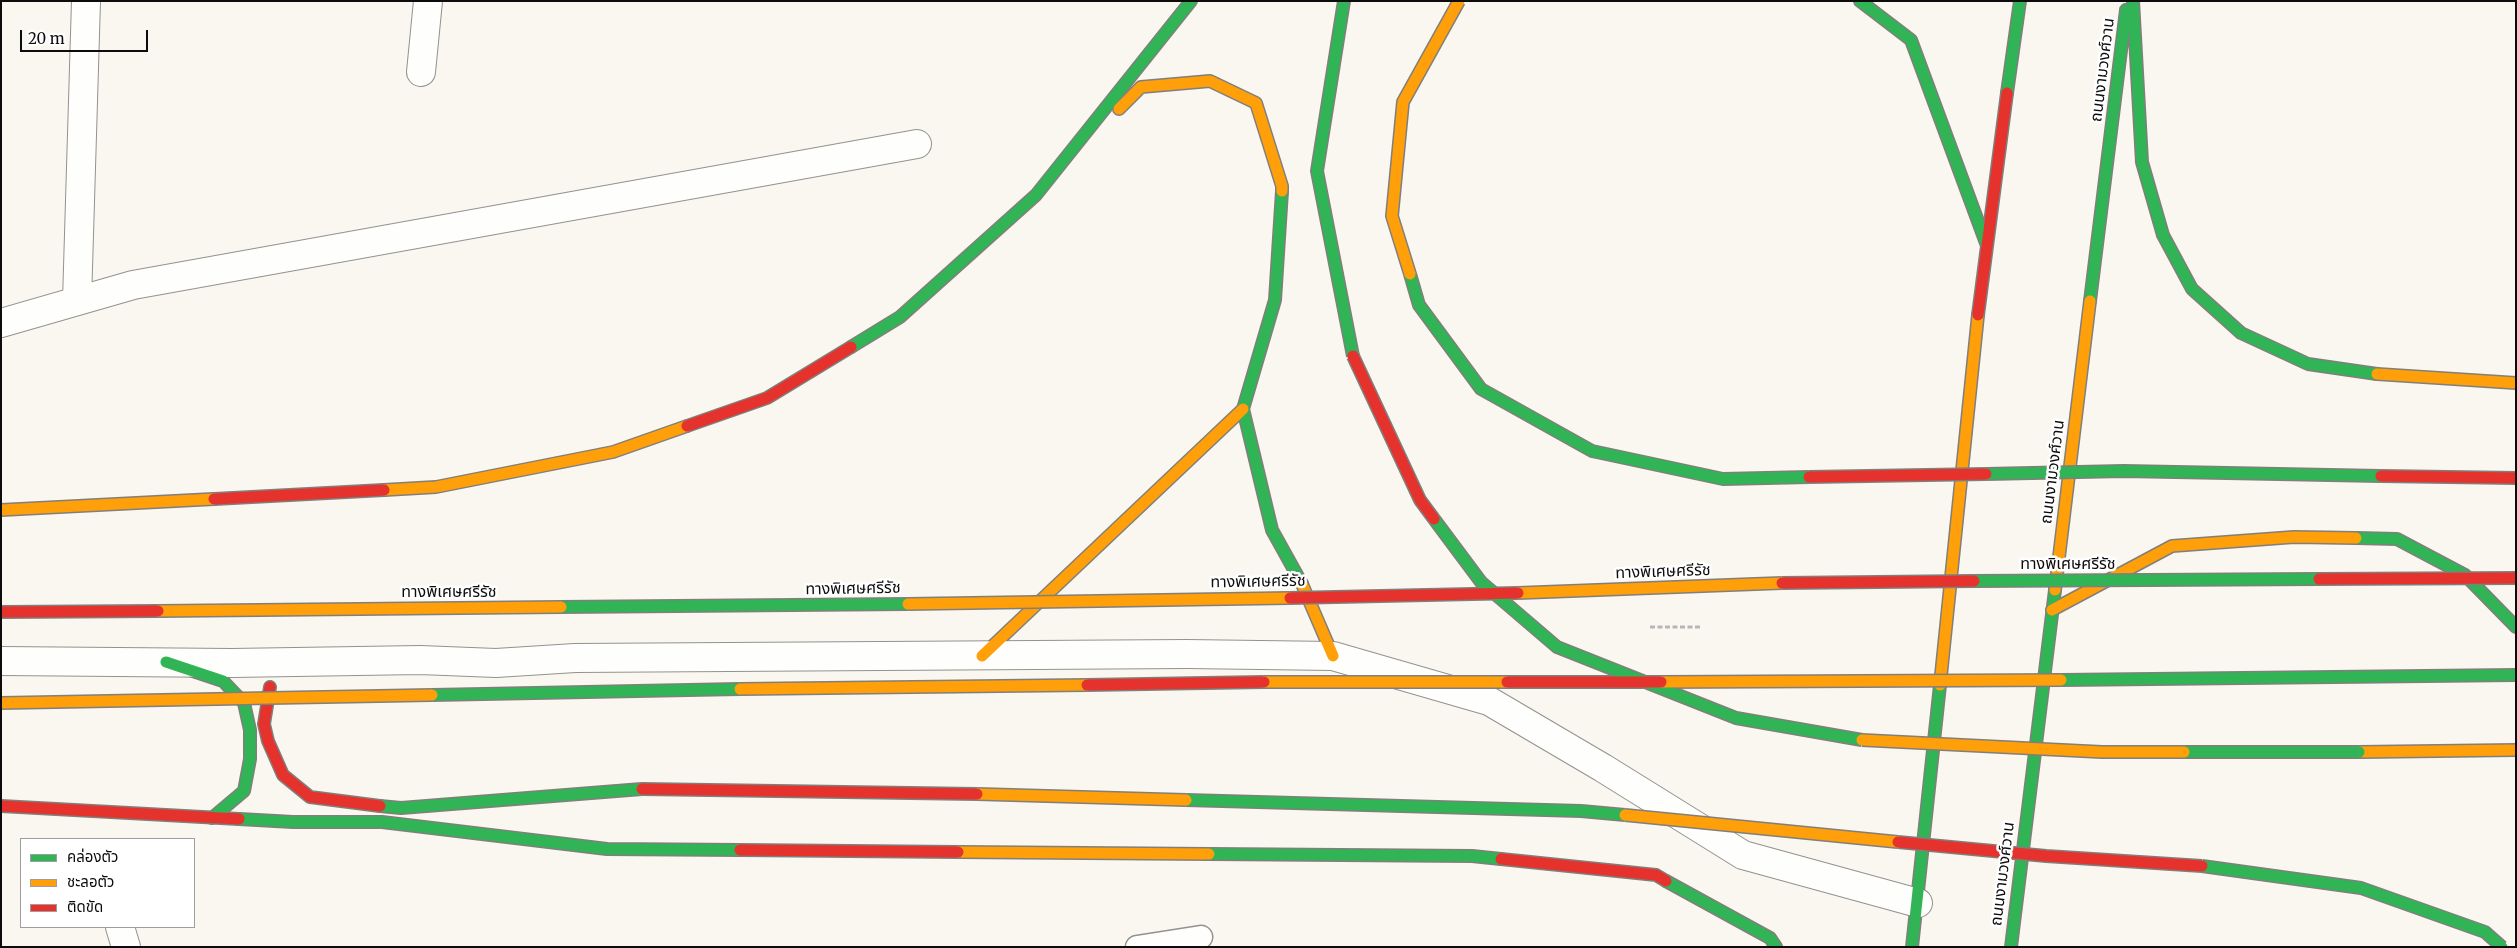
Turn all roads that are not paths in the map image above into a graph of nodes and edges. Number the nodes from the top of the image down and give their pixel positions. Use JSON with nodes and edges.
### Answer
{"nodes":[{"id":1,"x":86,"y":1,"type":"edge"},
{"id":2,"x":428,"y":1,"type":"edge"},
{"id":3,"x":1191,"y":1,"type":"edge"},
{"id":4,"x":1344,"y":1,"type":"edge"},
{"id":5,"x":1459,"y":1,"type":"edge"},
{"id":6,"x":1860,"y":1,"type":"edge"},
{"id":7,"x":2020,"y":1,"type":"edge"},
{"id":8,"x":2128,"y":1,"type":"edge"},
{"id":9,"x":2133,"y":1,"type":"edge"},
{"id":10,"x":421,"y":72,"type":"dead end"},
{"id":11,"x":917,"y":144,"type":"dead end"},
{"id":12,"x":1036,"y":195,"type":"junction"},
{"id":13,"x":1986,"y":243,"type":"junction"},
{"id":14,"x":77,"y":301,"type":"junction"},
{"id":15,"x":1,"y":323,"type":"edge"},
{"id":16,"x":2516,"y":383,"type":"edge"},
{"id":17,"x":1243,"y":409,"type":"junction"},
{"id":18,"x":2516,"y":478,"type":"edge"},
{"id":19,"x":1,"y":510,"type":"edge"},
{"id":20,"x":2516,"y":578,"type":"edge"},
{"id":21,"x":2052,"y":610,"type":"junction"},
{"id":22,"x":1,"y":612,"type":"edge"},
{"id":23,"x":2516,"y":627,"type":"edge"},
{"id":24,"x":982,"y":656,"type":"junction"},
{"id":25,"x":1333,"y":656,"type":"junction"},
{"id":26,"x":1,"y":661,"type":"edge"},
{"id":27,"x":303,"y":661,"type":"junction"},
{"id":28,"x":166,"y":662,"type":"junction"},
{"id":29,"x":232,"y":662,"type":"junction"},
{"id":30,"x":2516,"y":675,"type":"edge"},
{"id":31,"x":270,"y":687,"type":"junction"},
{"id":32,"x":1,"y":703,"type":"edge"},
{"id":33,"x":2516,"y":750,"type":"edge"},
{"id":34,"x":1,"y":806,"type":"edge"},
{"id":35,"x":401,"y":808,"type":"junction"},
{"id":36,"x":212,"y":818,"type":"junction"},
{"id":37,"x":382,"y":822,"type":"junction"},
{"id":38,"x":1918,"y":903,"type":"junction"},
{"id":39,"x":120,"y":928,"type":"edge"},
{"id":40,"x":1201,"y":937,"type":"dead end"},
{"id":41,"x":126,"y":947,"type":"edge"},
{"id":42,"x":1137,"y":947,"type":"edge"},
{"id":43,"x":1776,"y":947,"type":"edge"},
{"id":44,"x":1912,"y":947,"type":"edge"},
{"id":45,"x":2011,"y":947,"type":"edge"},
{"id":46,"x":2502,"y":947,"type":"edge"}],
"edges":[{"from":1,"to":14,"type":"street"},
{"from":2,"to":10,"type":"street"},
{"from":3,"to":12,"type":"main road"},
{"from":4,"to":33,"type":"main road","bridge":true},
{"from":5,"to":18,"type":"main road","bridge":true},
{"from":6,"to":13,"type":"main road"},
{"from":7,"to":13,"type":"main road"},
{"from":8,"to":21,"type":"main road","name":"ถนนงามวงศ์วาน"},
{"from":9,"to":16,"type":"main road"},
{"from":11,"to":14,"type":"street"},
{"from":12,"to":17,"type":"main road"},
{"from":12,"to":19,"type":"main road"},
{"from":13,"to":38,"type":"main road"},
{"from":14,"to":15,"type":"street"},
{"from":17,"to":24,"type":"main road"},
{"from":17,"to":25,"type":"main road"},
{"from":20,"to":22,"type":"main road","name":"ทางพิเศษศรีรัช","bridge":true},
{"from":21,"to":23,"type":"main road"},
{"from":21,"to":45,"type":"main road","name":"ถนนงามวงศ์วาน"},
{"from":24,"to":25,"type":"street"},
{"from":24,"to":27,"type":"street"},
{"from":25,"to":38,"type":"street"},
{"from":26,"to":28,"type":"street"},
{"from":27,"to":29,"type":"street"},
{"from":27,"to":31,"type":"street"},
{"from":28,"to":29,"type":"street"},
{"from":28,"to":36,"type":"main road"},
{"from":29,"to":31,"type":"street"},
{"from":30,"to":32,"type":"main road","bridge":true},
{"from":31,"to":35,"type":"main road"},
{"from":34,"to":36,"type":"main road"},
{"from":35,"to":37,"type":"main road"},
{"from":35,"to":46,"type":"main road","bridge":true},
{"from":36,"to":37,"type":"main road"},
{"from":37,"to":43,"type":"main road"},
{"from":38,"to":44,"type":"main road"},
{"from":39,"to":41,"type":"street"},
{"from":40,"to":42,"type":"lane"}]}
